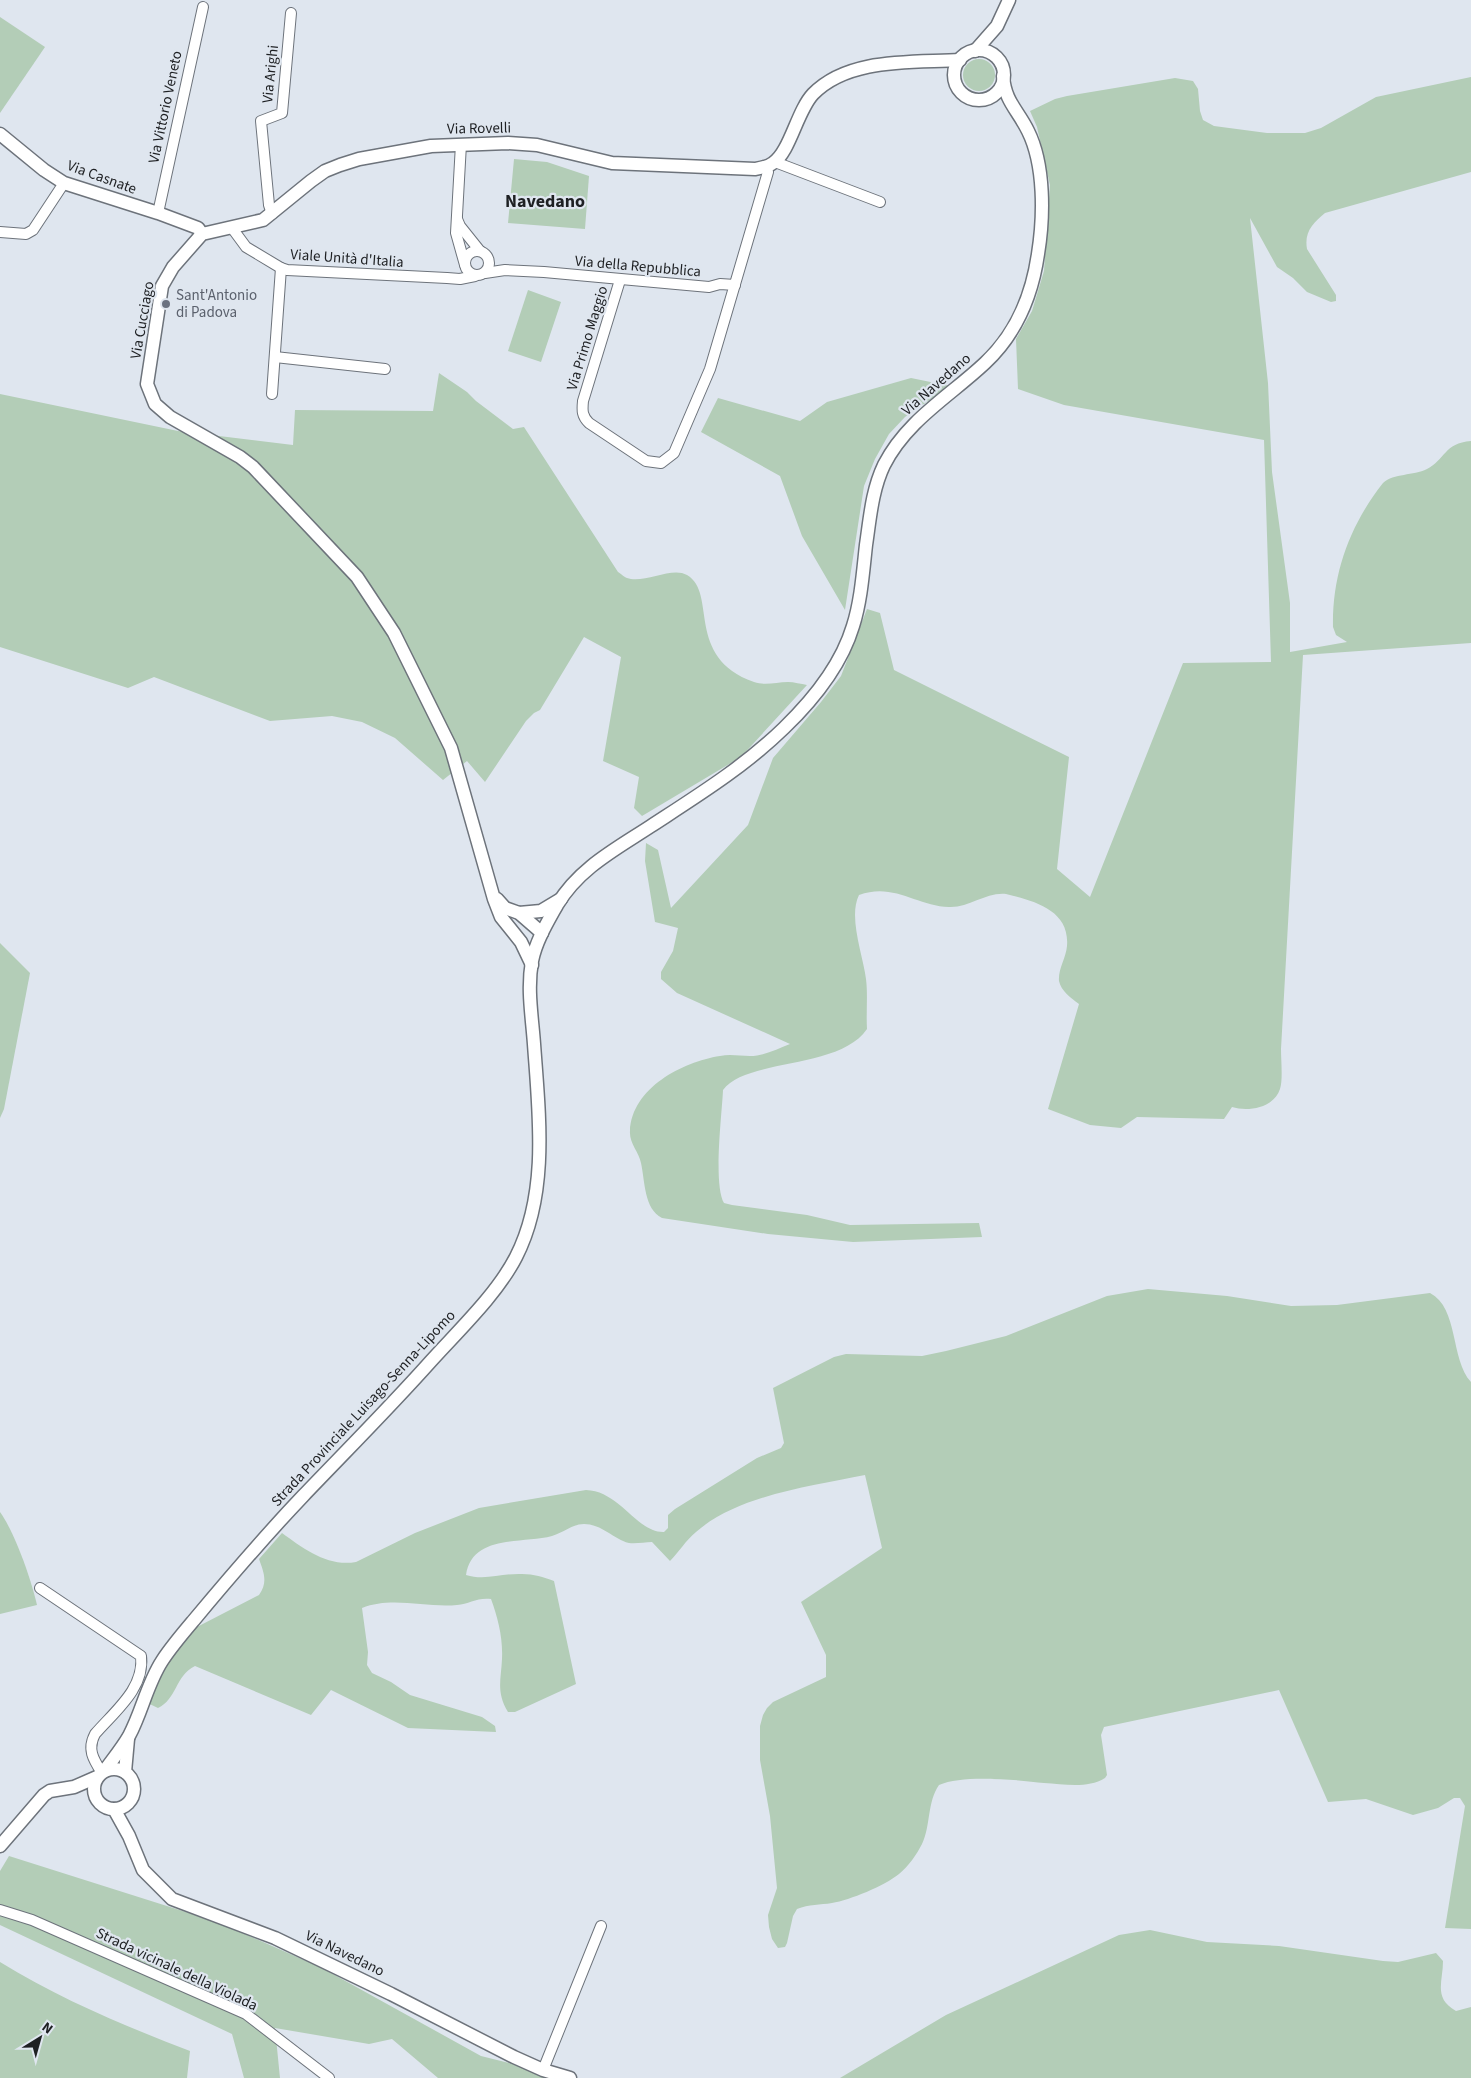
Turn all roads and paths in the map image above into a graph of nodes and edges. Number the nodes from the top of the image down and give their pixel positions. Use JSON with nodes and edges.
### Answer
{"nodes":[{"id":1,"x":1009,"y":0,"type":"edge"},
{"id":2,"x":202,"y":7,"type":"dead end"},
{"id":3,"x":291,"y":13,"type":"dead end"},
{"id":4,"x":997,"y":26,"type":"junction"},
{"id":5,"x":975,"y":51,"type":"junction"},
{"id":6,"x":960,"y":60,"type":"junction"},
{"id":7,"x":924,"y":62,"type":"junction"},
{"id":8,"x":999,"y":62,"type":"junction"},
{"id":9,"x":1003,"y":76,"type":"junction"},
{"id":10,"x":955,"y":82,"type":"junction"},
{"id":11,"x":982,"y":100,"type":"junction"},
{"id":12,"x":1021,"y":120,"type":"junction"},
{"id":13,"x":0,"y":134,"type":"edge"},
{"id":14,"x":461,"y":144,"type":"junction"},
{"id":15,"x":770,"y":164,"type":"junction"},
{"id":16,"x":64,"y":183,"type":"junction"},
{"id":17,"x":880,"y":202,"type":"dead end"},
{"id":18,"x":158,"y":213,"type":"junction"},
{"id":19,"x":272,"y":214,"type":"junction"},
{"id":20,"x":457,"y":218,"type":"junction"},
{"id":21,"x":232,"y":228,"type":"junction"},
{"id":22,"x":0,"y":232,"type":"edge"},
{"id":23,"x":202,"y":234,"type":"junction"},
{"id":24,"x":480,"y":251,"type":"junction"},
{"id":25,"x":489,"y":260,"type":"junction"},
{"id":26,"x":465,"y":265,"type":"junction"},
{"id":27,"x":281,"y":268,"type":"junction"},
{"id":28,"x":505,"y":270,"type":"junction"},
{"id":29,"x":480,"y":275,"type":"junction"},
{"id":30,"x":620,"y":280,"type":"junction"},
{"id":31,"x":735,"y":285,"type":"junction"},
{"id":32,"x":276,"y":357,"type":"junction"},
{"id":33,"x":385,"y":369,"type":"dead end"},
{"id":34,"x":272,"y":394,"type":"dead end"},
{"id":35,"x":493,"y":892,"type":"junction"},
{"id":36,"x":561,"y":899,"type":"junction"},
{"id":37,"x":519,"y":913,"type":"junction"},
{"id":38,"x":513,"y":933,"type":"junction"},
{"id":39,"x":542,"y":933,"type":"junction"},
{"id":40,"x":532,"y":965,"type":"junction"},
{"id":41,"x":40,"y":1588,"type":"dead end"},
{"id":42,"x":128,"y":1737,"type":"junction"},
{"id":43,"x":125,"y":1772,"type":"junction"},
{"id":44,"x":101,"y":1773,"type":"junction"},
{"id":45,"x":74,"y":1787,"type":"junction"},
{"id":46,"x":95,"y":1797,"type":"junction"},
{"id":47,"x":128,"y":1803,"type":"junction"},
{"id":48,"x":114,"y":1809,"type":"junction"},
{"id":49,"x":129,"y":1836,"type":"junction"},
{"id":50,"x":0,"y":1846,"type":"edge"},
{"id":51,"x":0,"y":1910,"type":"edge"},
{"id":52,"x":601,"y":1926,"type":"dead end"},
{"id":53,"x":543,"y":2070,"type":"junction"},
{"id":54,"x":329,"y":2078,"type":"edge"},
{"id":55,"x":570,"y":2078,"type":"edge"}],
"edges":[{"from":1,"to":4,"type":"street"},
{"from":2,"to":18,"type":"street","name":"Via Vittorio Veneto"},
{"from":3,"to":19,"type":"street","name":"Via Arighi"},
{"from":4,"to":5,"type":"street"},
{"from":4,"to":8,"type":"street"},
{"from":5,"to":6,"type":"street"},
{"from":5,"to":8,"type":"street"},
{"from":6,"to":7,"type":"street"},
{"from":6,"to":10,"type":"street"},
{"from":7,"to":10,"type":"street"},
{"from":7,"to":15,"type":"street"},
{"from":8,"to":9,"type":"street"},
{"from":9,"to":11,"type":"street"},
{"from":9,"to":12,"type":"street","name":"Via Navedano"},
{"from":10,"to":11,"type":"street"},
{"from":11,"to":12,"type":"street"},
{"from":12,"to":36,"type":"street","name":"Via Navedano"},
{"from":13,"to":16,"type":"street","name":"Via Casnate"},
{"from":14,"to":15,"type":"street","name":"Via Rovelli"},
{"from":14,"to":19,"type":"street","name":"Via Rovelli"},
{"from":14,"to":20,"type":"street"},
{"from":15,"to":17,"type":"street","name":"Via Rovelli"},
{"from":15,"to":31,"type":"street"},
{"from":16,"to":18,"type":"street","name":"Via Casnate"},
{"from":16,"to":22,"type":"street"},
{"from":18,"to":23,"type":"street","name":"Via Casnate"},
{"from":19,"to":21,"type":"street","name":"Via Rovelli"},
{"from":20,"to":24,"type":"street"},
{"from":20,"to":26,"type":"street"},
{"from":21,"to":23,"type":"street","name":"Via Rovelli"},
{"from":21,"to":27,"type":"street","name":"Viale Unità d'Italia"},
{"from":23,"to":35,"type":"street","name":"Via Cucciago"},
{"from":24,"to":25,"type":"street"},
{"from":24,"to":26,"type":"street"},
{"from":25,"to":28,"type":"street"},
{"from":25,"to":29,"type":"street"},
{"from":26,"to":29,"type":"street"},
{"from":27,"to":29,"type":"street","name":"Viale Unità d'Italia"},
{"from":27,"to":32,"type":"street"},
{"from":28,"to":29,"type":"street","name":"Viale Unità d'Italia"},
{"from":28,"to":30,"type":"street","name":"Via della Repubblica"},
{"from":30,"to":31,"type":"street","name":"Via della Repubblica"},
{"from":30,"to":31,"type":"street","name":"Via Primo Maggio"},
{"from":32,"to":33,"type":"street"},
{"from":32,"to":34,"type":"street"},
{"from":35,"to":37,"type":"street"},
{"from":35,"to":38,"type":"street"},
{"from":36,"to":37,"type":"street"},
{"from":36,"to":39,"type":"street","name":"Strada Provinciale Luisago-Senna-Lipomo"},
{"from":37,"to":39,"type":"street"},
{"from":38,"to":39,"type":"street"},
{"from":38,"to":40,"type":"street"},
{"from":39,"to":40,"type":"street","name":"Strada Provinciale Luisago-Senna-Lipomo"},
{"from":40,"to":42,"type":"street","name":"Strada Provinciale Luisago-Senna-Lipomo"},
{"from":41,"to":44,"type":"street"},
{"from":42,"to":43,"type":"street","name":"Strada Provinciale Luisago-Senna-Lipomo"},
{"from":42,"to":44,"type":"street","name":"Strada Provinciale Luisago-Senna-Lipomo"},
{"from":43,"to":44,"type":"street"},
{"from":43,"to":47,"type":"street"},
{"from":44,"to":45,"type":"street"},
{"from":44,"to":46,"type":"street"},
{"from":45,"to":46,"type":"street"},
{"from":45,"to":50,"type":"street"},
{"from":46,"to":48,"type":"street"},
{"from":47,"to":48,"type":"street"},
{"from":47,"to":49,"type":"street","name":"Via Navedano"},
{"from":48,"to":49,"type":"street","name":"Via Navedano"},
{"from":49,"to":53,"type":"street","name":"Via Navedano"},
{"from":51,"to":54,"type":"street","name":"Strada vicinale della Violada"},
{"from":52,"to":53,"type":"street"},
{"from":53,"to":55,"type":"street","name":"Via Navedano"}]}
